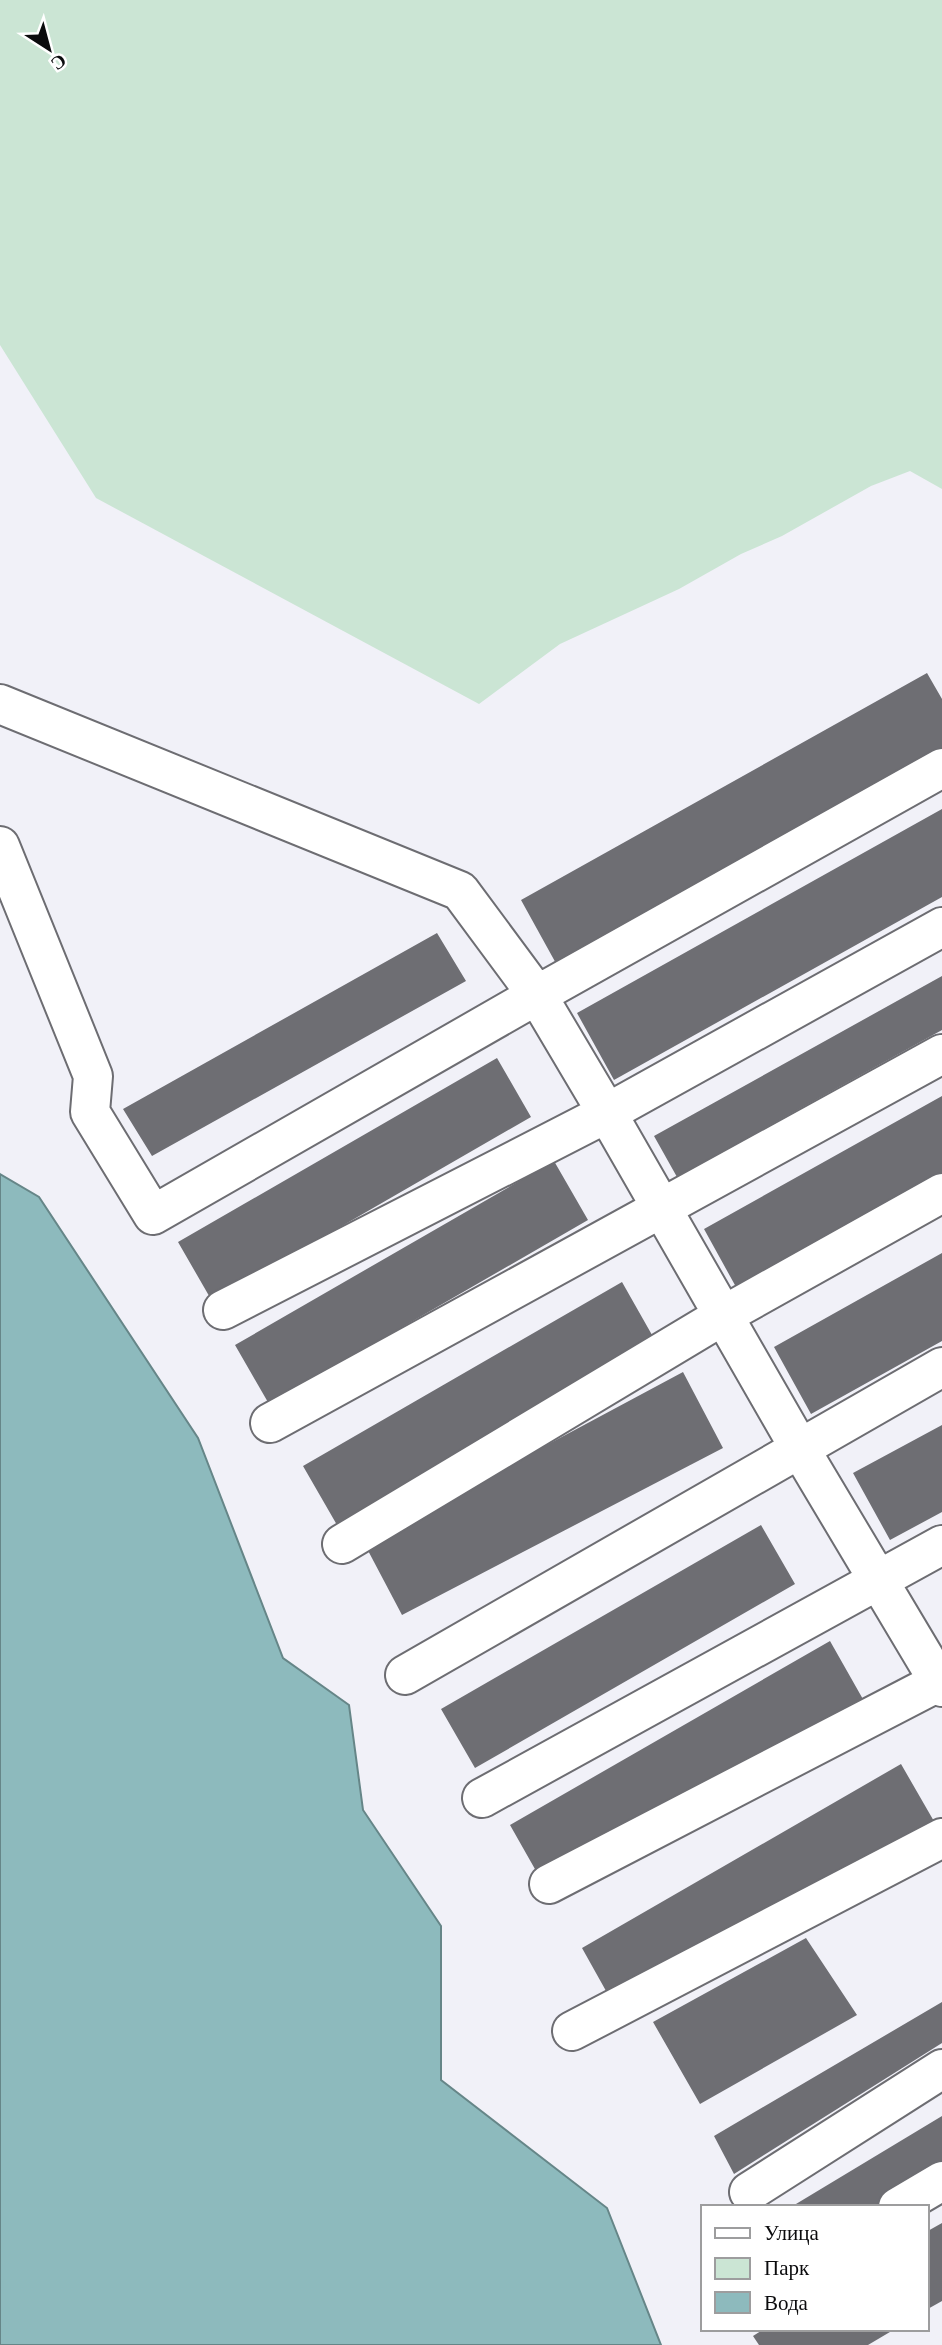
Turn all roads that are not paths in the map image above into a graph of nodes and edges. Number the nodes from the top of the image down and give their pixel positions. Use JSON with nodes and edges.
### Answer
{"nodes":[{"id":1,"x":0,"y":704,"type":"edge"},
{"id":2,"x":942,"y":768,"type":"edge"},
{"id":3,"x":0,"y":845,"type":"edge"},
{"id":4,"x":942,"y":927,"type":"edge"},
{"id":5,"x":537,"y":995,"type":"junction"},
{"id":6,"x":942,"y":1054,"type":"edge"},
{"id":7,"x":607,"y":1113,"type":"junction"},
{"id":8,"x":942,"y":1193,"type":"edge"},
{"id":9,"x":662,"y":1208,"type":"junction"},
{"id":10,"x":223,"y":1310,"type":"dead end"},
{"id":11,"x":724,"y":1315,"type":"junction"},
{"id":12,"x":942,"y":1367,"type":"edge"},
{"id":13,"x":270,"y":1423,"type":"dead end"},
{"id":14,"x":800,"y":1449,"type":"junction"},
{"id":15,"x":342,"y":1544,"type":"dead end"},
{"id":16,"x":942,"y":1545,"type":"edge"},
{"id":17,"x":877,"y":1581,"type":"junction"},
{"id":18,"x":405,"y":1675,"type":"dead end"},
{"id":19,"x":941,"y":1683,"type":"edge"},
{"id":20,"x":482,"y":1798,"type":"dead end"},
{"id":21,"x":942,"y":1838,"type":"edge"},
{"id":22,"x":549,"y":1884,"type":"dead end"},
{"id":23,"x":572,"y":2031,"type":"dead end"},
{"id":24,"x":942,"y":2069,"type":"edge"},
{"id":25,"x":942,"y":2181,"type":"edge"},
{"id":26,"x":749,"y":2192,"type":"dead end"},
{"id":27,"x":901,"y":2205,"type":"edge"}],
"edges":[{"from":1,"to":5,"type":"lane"},
{"from":2,"to":5,"type":"lane"},
{"from":3,"to":5,"type":"lane"},
{"from":4,"to":7,"type":"lane"},
{"from":5,"to":7,"type":"lane"},
{"from":6,"to":9,"type":"lane"},
{"from":7,"to":9,"type":"lane"},
{"from":7,"to":10,"type":"lane"},
{"from":8,"to":11,"type":"lane"},
{"from":9,"to":11,"type":"lane"},
{"from":9,"to":13,"type":"lane"},
{"from":11,"to":14,"type":"lane"},
{"from":11,"to":15,"type":"lane"},
{"from":12,"to":14,"type":"lane"},
{"from":14,"to":17,"type":"lane"},
{"from":14,"to":18,"type":"lane"},
{"from":16,"to":17,"type":"lane"},
{"from":17,"to":19,"type":"lane"},
{"from":17,"to":20,"type":"lane"},
{"from":19,"to":22,"type":"lane"},
{"from":21,"to":23,"type":"lane"},
{"from":24,"to":26,"type":"lane"},
{"from":25,"to":27,"type":"lane"}]}
